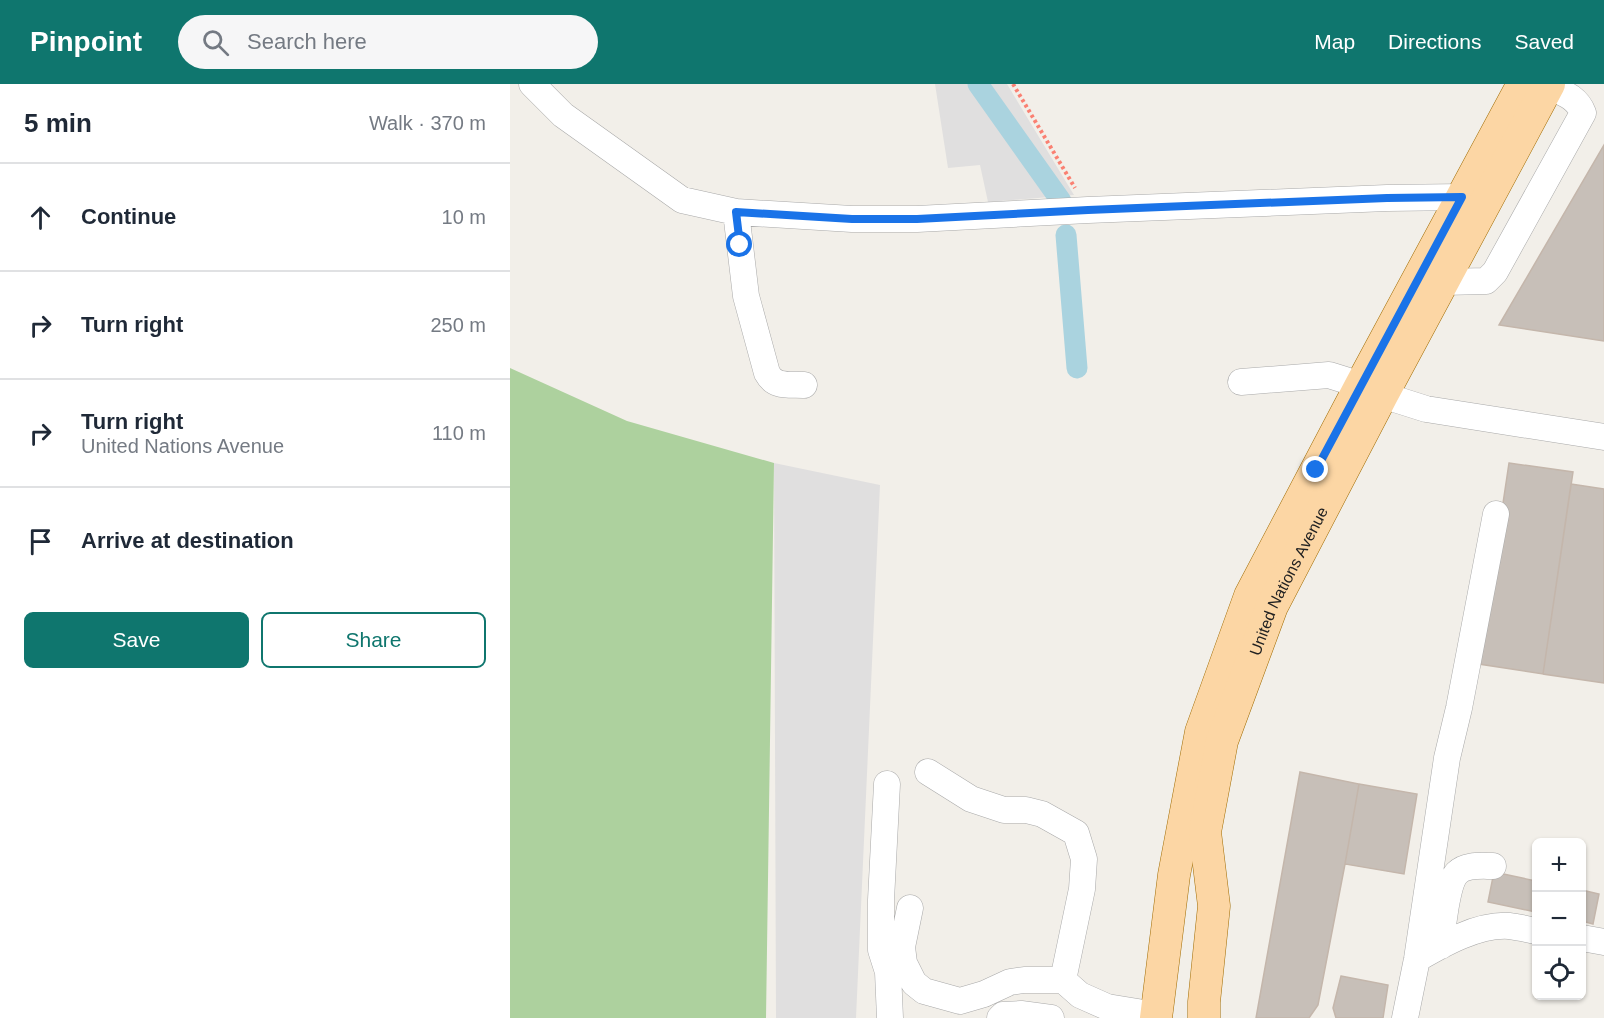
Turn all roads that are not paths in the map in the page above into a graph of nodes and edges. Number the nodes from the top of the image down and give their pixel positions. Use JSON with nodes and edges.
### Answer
{"nodes":[{"id":1,"x":532,"y":84,"type":"edge"},
{"id":2,"x":1553,"y":87,"type":"edge"},
{"id":3,"x":1462,"y":197,"type":"junction"},
{"id":4,"x":736,"y":212,"type":"junction"},
{"id":5,"x":1443,"y":282,"type":"junction"},
{"id":6,"x":1241,"y":382,"type":"dead end"},
{"id":7,"x":804,"y":385,"type":"dead end"},
{"id":8,"x":1371,"y":390,"type":"junction"},
{"id":9,"x":1604,"y":437,"type":"edge"},
{"id":10,"x":1496,"y":514,"type":"dead end"},
{"id":11,"x":928,"y":772,"type":"dead end"},
{"id":12,"x":887,"y":784,"type":"dead end"},
{"id":13,"x":1493,"y":866,"type":"dead end"},
{"id":14,"x":910,"y":908,"type":"dead end"},
{"id":15,"x":1532,"y":930,"type":"edge"},
{"id":16,"x":1586,"y":939,"type":"edge"},
{"id":17,"x":1604,"y":942,"type":"edge"},
{"id":18,"x":1441,"y":945,"type":"junction"},
{"id":19,"x":1417,"y":959,"type":"junction"},
{"id":20,"x":1063,"y":980,"type":"junction"},
{"id":21,"x":1156,"y":1016,"type":"edge"},
{"id":22,"x":890,"y":1018,"type":"edge"},
{"id":23,"x":1000,"y":1018,"type":"edge"},
{"id":24,"x":1051,"y":1018,"type":"edge"},
{"id":25,"x":1204,"y":1018,"type":"edge"},
{"id":26,"x":1405,"y":1018,"type":"edge"}],
"edges":[{"from":1,"to":4,"type":"street"},
{"from":2,"to":3,"type":"main road","name":"United Nations Avenue"},
{"from":2,"to":5,"type":"main road","name":"United Nations Avenue"},
{"from":2,"to":5,"type":"street"},
{"from":3,"to":4,"type":"street"},
{"from":3,"to":8,"type":"main road","name":"United Nations Avenue"},
{"from":4,"to":7,"type":"street"},
{"from":5,"to":8,"type":"main road","name":"United Nations Avenue"},
{"from":6,"to":8,"type":"street"},
{"from":8,"to":9,"type":"street"},
{"from":8,"to":21,"type":"main road","name":"United Nations Avenue"},
{"from":8,"to":25,"type":"main road","name":"United Nations Avenue"},
{"from":10,"to":19,"type":"street"},
{"from":11,"to":20,"type":"street"},
{"from":12,"to":22,"type":"street"},
{"from":13,"to":18,"type":"street"},
{"from":14,"to":20,"type":"street"},
{"from":15,"to":18,"type":"street"},
{"from":16,"to":17,"type":"street"},
{"from":18,"to":19,"type":"street"},
{"from":19,"to":26,"type":"street"},
{"from":20,"to":21,"type":"street"},
{"from":23,"to":24,"type":"street"}]}
